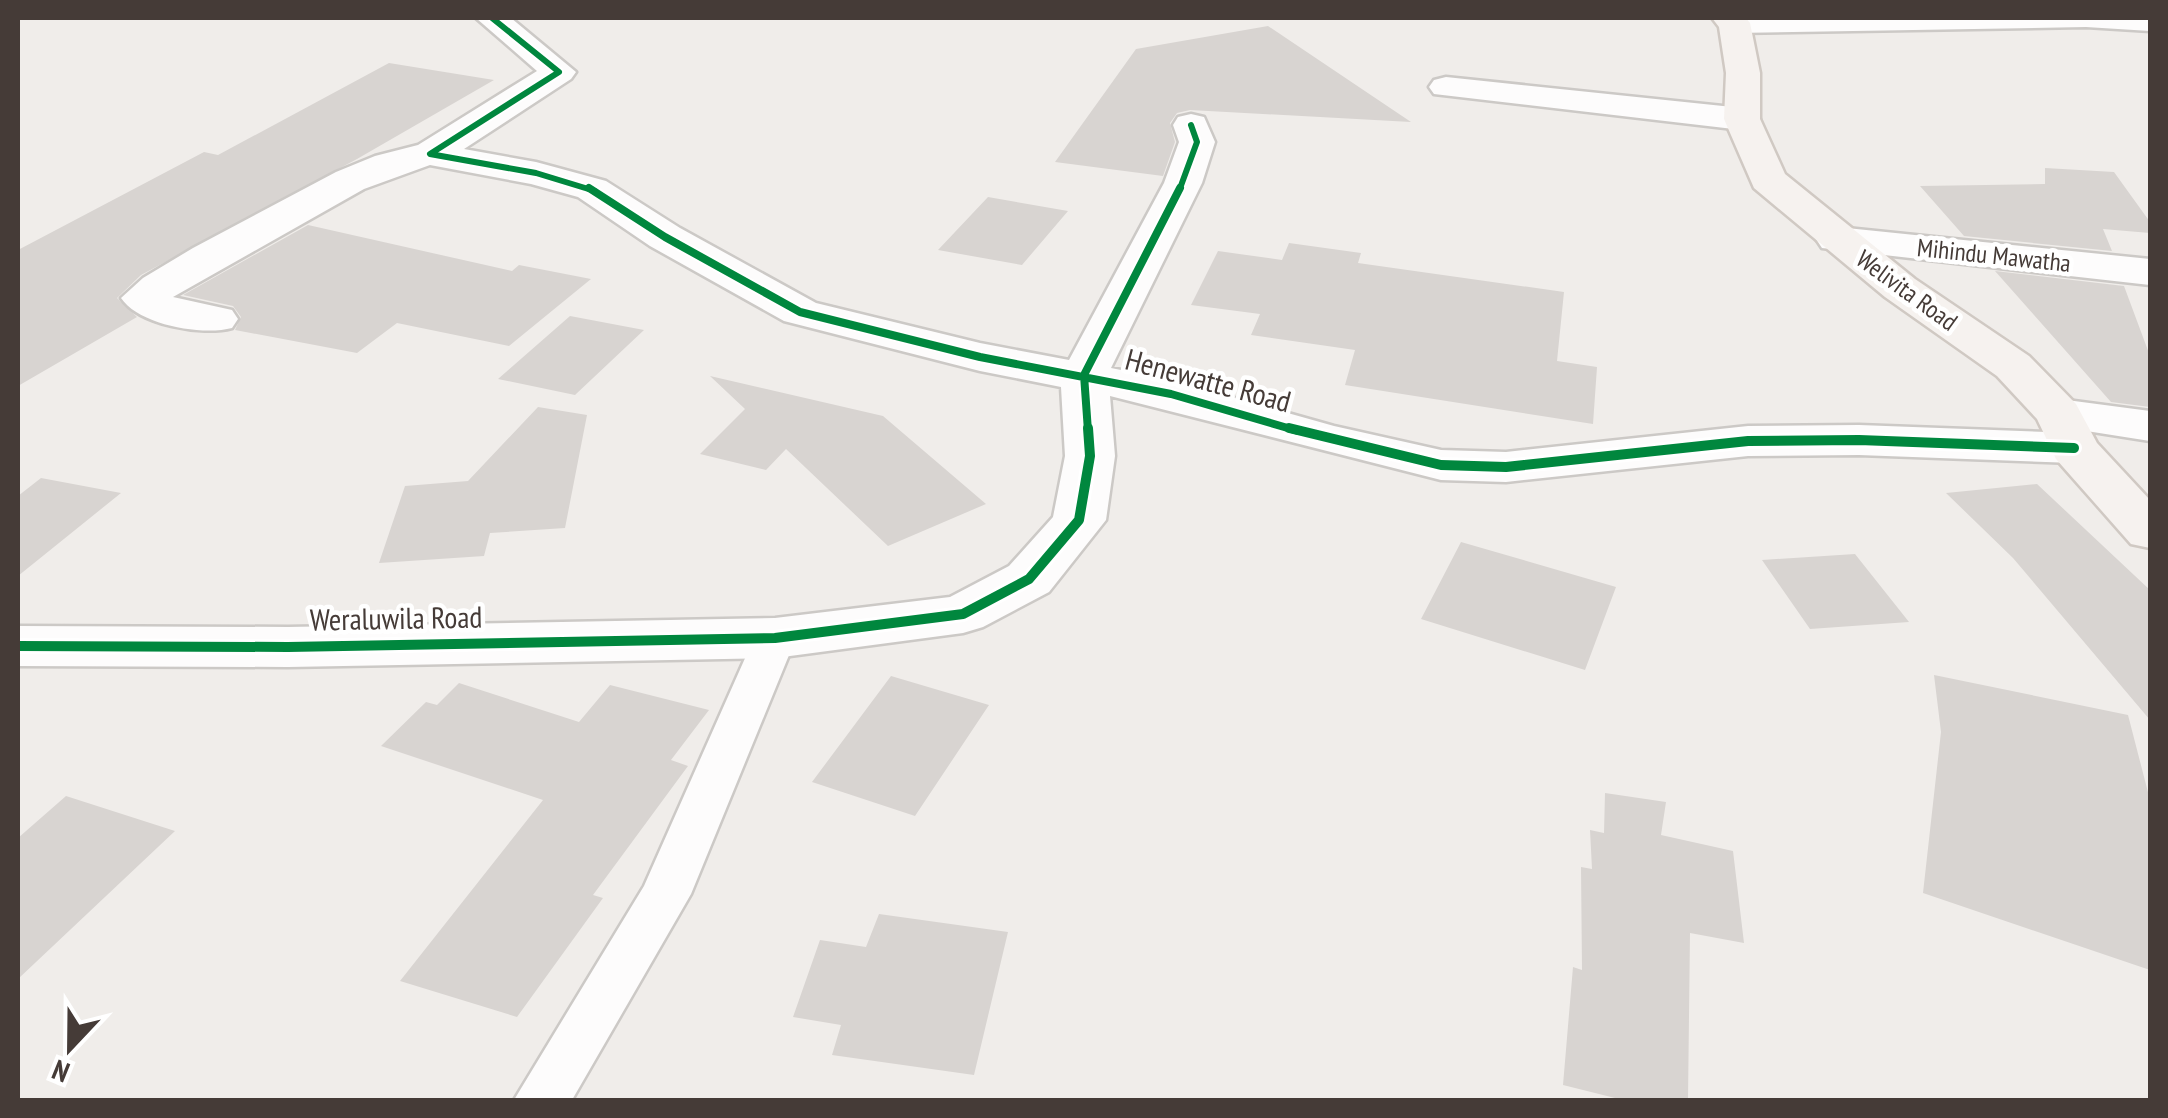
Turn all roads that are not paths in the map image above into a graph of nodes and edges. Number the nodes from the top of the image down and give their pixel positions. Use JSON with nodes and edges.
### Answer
{"nodes":[{"id":1,"x":492,"y":18,"type":"edge"},
{"id":2,"x":1730,"y":20,"type":"edge"},
{"id":3,"x":2150,"y":22,"type":"edge"},
{"id":4,"x":1446,"y":86,"type":"dead end"},
{"id":5,"x":1742,"y":120,"type":"junction"},
{"id":6,"x":1191,"y":124,"type":"dead end"},
{"id":7,"x":430,"y":154,"type":"junction"},
{"id":8,"x":1837,"y":239,"type":"junction"},
{"id":9,"x":2150,"y":272,"type":"edge"},
{"id":10,"x":216,"y":319,"type":"dead end"},
{"id":11,"x":1084,"y":375,"type":"junction"},
{"id":12,"x":2150,"y":426,"type":"edge"},
{"id":13,"x":2066,"y":431,"type":"junction"},
{"id":14,"x":2150,"y":532,"type":"edge"},
{"id":15,"x":775,"y":638,"type":"junction"},
{"id":16,"x":18,"y":646,"type":"edge"},
{"id":17,"x":542,"y":1100,"type":"edge"}],
"edges":[{"from":1,"to":7,"type":"street"},
{"from":2,"to":3,"type":"street"},
{"from":2,"to":5,"type":"street","name":"Welivita Road"},
{"from":4,"to":5,"type":"street"},
{"from":5,"to":8,"type":"street","name":"Welivita Road"},
{"from":6,"to":11,"type":"street"},
{"from":7,"to":10,"type":"street"},
{"from":7,"to":11,"type":"street","name":"Henewatte Road"},
{"from":8,"to":9,"type":"street","name":"Mihindu Mawatha"},
{"from":8,"to":13,"type":"street","name":"Welivita Road"},
{"from":11,"to":13,"type":"street","name":"Henewatte Road"},
{"from":11,"to":15,"type":"street"},
{"from":12,"to":13,"type":"street","name":"Henewatte Road"},
{"from":13,"to":14,"type":"street","name":"Welivita Road"},
{"from":15,"to":16,"type":"street","name":"Weraluwila Road"},
{"from":15,"to":17,"type":"lane"}]}
